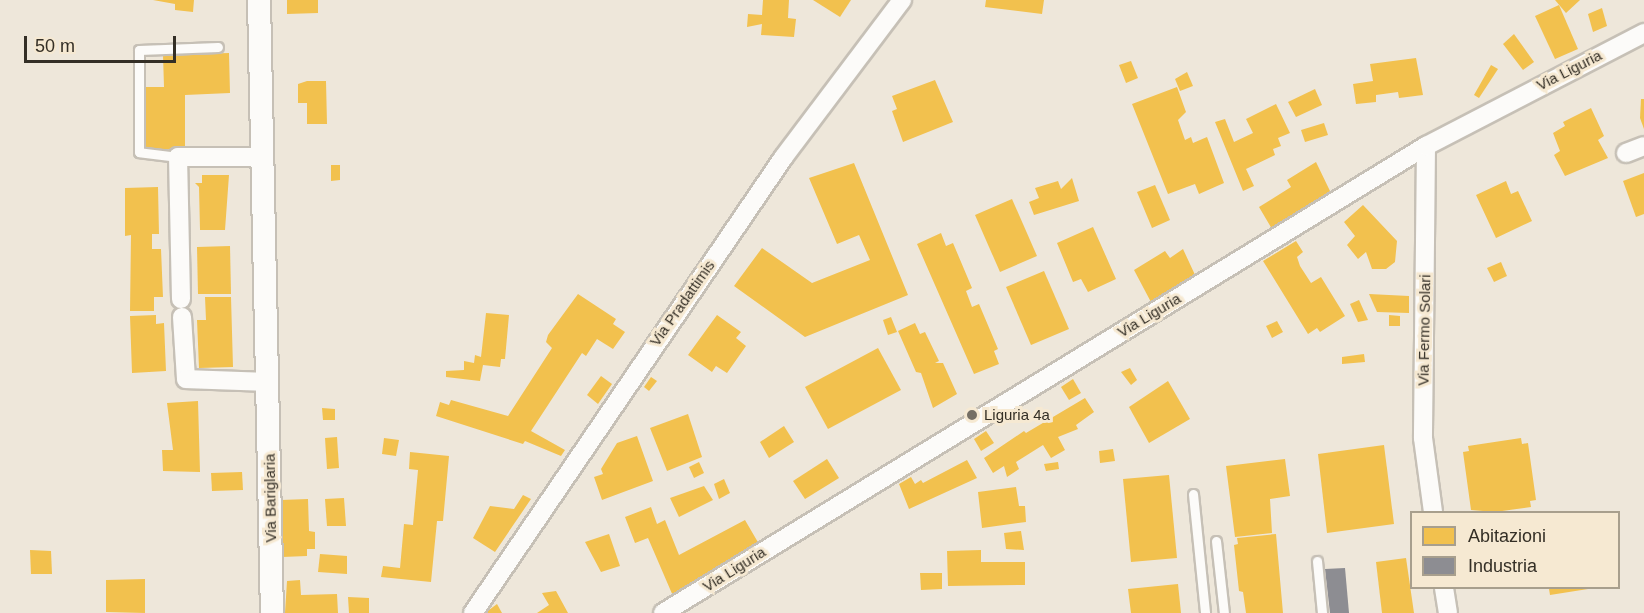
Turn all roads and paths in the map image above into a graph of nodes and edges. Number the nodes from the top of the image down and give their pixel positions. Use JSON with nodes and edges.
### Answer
{"nodes":[{"id":1,"x":259,"y":0,"type":"edge"},
{"id":2,"x":902,"y":0,"type":"edge"},
{"id":3,"x":1644,"y":33,"type":"edge"},
{"id":4,"x":218,"y":47,"type":"dead end"},
{"id":5,"x":1426,"y":146,"type":"junction"},
{"id":6,"x":1644,"y":146,"type":"edge"},
{"id":7,"x":1626,"y":153,"type":"dead end"},
{"id":8,"x":178,"y":157,"type":"junction"},
{"id":9,"x":263,"y":157,"type":"junction"},
{"id":10,"x":267,"y":382,"type":"junction"},
{"id":11,"x":1193,"y":494,"type":"dead end"},
{"id":12,"x":1433,"y":511,"type":"edge"},
{"id":13,"x":1216,"y":541,"type":"dead end"},
{"id":14,"x":1317,"y":561,"type":"dead end"},
{"id":15,"x":1444,"y":589,"type":"edge"},
{"id":16,"x":272,"y":613,"type":"edge"},
{"id":17,"x":473,"y":613,"type":"edge"},
{"id":18,"x":663,"y":613,"type":"edge"},
{"id":19,"x":1205,"y":613,"type":"edge"},
{"id":20,"x":1224,"y":613,"type":"edge"},
{"id":21,"x":1322,"y":613,"type":"edge"},
{"id":22,"x":1448,"y":613,"type":"edge"}],
"edges":[{"from":1,"to":9,"type":"street","name":"Via Bariglaria"},
{"from":2,"to":17,"type":"street","name":"Via Pradattimis"},
{"from":3,"to":5,"type":"street","name":"Via Liguria"},
{"from":4,"to":8,"type":"lane"},
{"from":5,"to":12,"type":"street","name":"Via Fermo Solari"},
{"from":5,"to":18,"type":"street","name":"Via Liguria"},
{"from":6,"to":7,"type":"street"},
{"from":8,"to":9,"type":"street"},
{"from":8,"to":10,"type":"street"},
{"from":9,"to":10,"type":"street","name":"Via Bariglaria"},
{"from":10,"to":16,"type":"street","name":"Via Bariglaria"},
{"from":11,"to":19,"type":"lane"},
{"from":13,"to":20,"type":"lane"},
{"from":14,"to":21,"type":"lane"},
{"from":15,"to":22,"type":"street"}]}
